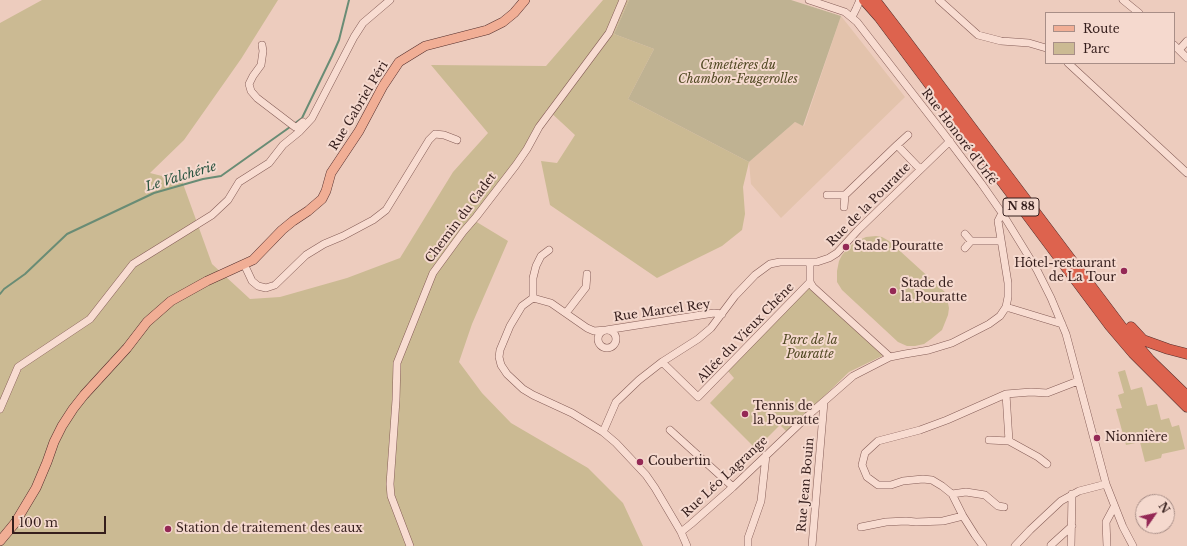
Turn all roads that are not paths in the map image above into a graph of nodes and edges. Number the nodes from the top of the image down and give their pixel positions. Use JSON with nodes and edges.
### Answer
{"nodes":[{"id":1,"x":390,"y":0,"type":"edge"},
{"id":2,"x":525,"y":0,"type":"edge"},
{"id":3,"x":623,"y":0,"type":"edge"},
{"id":4,"x":809,"y":0,"type":"edge"},
{"id":5,"x":860,"y":0,"type":"edge"},
{"id":6,"x":864,"y":0,"type":"edge"},
{"id":7,"x":875,"y":0,"type":"edge"},
{"id":8,"x":880,"y":0,"type":"edge"},
{"id":9,"x":938,"y":0,"type":"edge"},
{"id":10,"x":1123,"y":0,"type":"edge"},
{"id":11,"x":1138,"y":12,"type":"edge"},
{"id":12,"x":852,"y":17,"type":"junction"},
{"id":13,"x":905,"y":39,"type":"junction"},
{"id":14,"x":1187,"y":41,"type":"edge"},
{"id":15,"x":262,"y":45,"type":"dead end"},
{"id":16,"x":1045,"y":48,"type":"edge"},
{"id":17,"x":1177,"y":48,"type":"edge"},
{"id":18,"x":1187,"y":58,"type":"edge"},
{"id":19,"x":1069,"y":64,"type":"edge"},
{"id":20,"x":323,"y":97,"type":"junction"},
{"id":21,"x":908,"y":135,"type":"dead end"},
{"id":22,"x":457,"y":140,"type":"dead end"},
{"id":23,"x":950,"y":141,"type":"junction"},
{"id":24,"x":897,"y":145,"type":"junction"},
{"id":25,"x":920,"y":169,"type":"junction"},
{"id":26,"x":1187,"y":173,"type":"edge"},
{"id":27,"x":827,"y":195,"type":"dead end"},
{"id":28,"x":845,"y":195,"type":"junction"},
{"id":29,"x":844,"y":207,"type":"dead end"},
{"id":30,"x":1002,"y":213,"type":"junction"},
{"id":31,"x":965,"y":234,"type":"dead end"},
{"id":32,"x":971,"y":241,"type":"junction"},
{"id":33,"x":1001,"y":241,"type":"junction"},
{"id":34,"x":965,"y":248,"type":"dead end"},
{"id":35,"x":549,"y":250,"type":"dead end"},
{"id":36,"x":810,"y":262,"type":"junction"},
{"id":37,"x":1072,"y":262,"type":"junction"},
{"id":38,"x":244,"y":264,"type":"junction"},
{"id":39,"x":587,"y":274,"type":"dead end"},
{"id":40,"x":810,"y":282,"type":"junction"},
{"id":41,"x":533,"y":298,"type":"junction"},
{"id":42,"x":1006,"y":307,"type":"junction"},
{"id":43,"x":566,"y":313,"type":"junction"},
{"id":44,"x":722,"y":314,"type":"junction"},
{"id":45,"x":1062,"y":324,"type":"junction"},
{"id":46,"x":1187,"y":354,"type":"edge"},
{"id":47,"x":890,"y":357,"type":"junction"},
{"id":48,"x":662,"y":362,"type":"junction"},
{"id":49,"x":1078,"y":381,"type":"junction"},
{"id":50,"x":1006,"y":394,"type":"junction"},
{"id":51,"x":1187,"y":396,"type":"edge"},
{"id":52,"x":824,"y":402,"type":"junction"},
{"id":53,"x":1187,"y":407,"type":"edge"},
{"id":54,"x":0,"y":409,"type":"edge"},
{"id":55,"x":670,"y":430,"type":"dead end"},
{"id":56,"x":603,"y":432,"type":"junction"},
{"id":57,"x":989,"y":440,"type":"dead end"},
{"id":58,"x":1009,"y":441,"type":"junction"},
{"id":59,"x":766,"y":455,"type":"junction"},
{"id":60,"x":1047,"y":464,"type":"dead end"},
{"id":61,"x":1106,"y":484,"type":"junction"},
{"id":62,"x":733,"y":487,"type":"junction"},
{"id":63,"x":952,"y":494,"type":"junction"},
{"id":64,"x":1072,"y":494,"type":"junction"},
{"id":65,"x":1004,"y":507,"type":"dead end"},
{"id":66,"x":1114,"y":507,"type":"junction"},
{"id":67,"x":963,"y":516,"type":"junction"},
{"id":68,"x":1072,"y":526,"type":"junction"},
{"id":69,"x":862,"y":527,"type":"dead end"},
{"id":70,"x":681,"y":532,"type":"junction"},
{"id":71,"x":0,"y":541,"type":"edge"},
{"id":72,"x":1052,"y":545,"type":"edge"},
{"id":73,"x":410,"y":546,"type":"edge"},
{"id":74,"x":687,"y":546,"type":"edge"},
{"id":75,"x":748,"y":546,"type":"edge"},
{"id":76,"x":812,"y":546,"type":"edge"},
{"id":77,"x":983,"y":546,"type":"edge"},
{"id":78,"x":1015,"y":546,"type":"edge"},
{"id":79,"x":1071,"y":546,"type":"edge"},
{"id":80,"x":1107,"y":546,"type":"edge"},
{"id":81,"x":1133,"y":546,"type":"edge"}],
"edges":[{"from":1,"to":20,"type":"street"},
{"from":2,"to":38,"type":"main road","name":"Rue Gabriel Péri"},
{"from":3,"to":73,"type":"street","name":"Chemin du Cadet"},
{"from":4,"to":12,"type":"street","name":"Rue Honoré d'Urfé"},
{"from":5,"to":12,"type":"street"},
{"from":6,"to":53,"type":"highway","number":"N 88"},
{"from":7,"to":13,"type":"highway","number":"N 88"},
{"from":8,"to":13,"type":"highway","number":"N 88"},
{"from":9,"to":16,"type":"street"},
{"from":10,"to":11,"type":"street"},
{"from":12,"to":23,"type":"street","name":"Rue Honoré d'Urfé"},
{"from":13,"to":37,"type":"highway","number":"N 88"},
{"from":14,"to":17,"type":"street"},
{"from":15,"to":20,"type":"street"},
{"from":17,"to":18,"type":"street"},
{"from":19,"to":26,"type":"street"},
{"from":20,"to":54,"type":"street"},
{"from":21,"to":24,"type":"street"},
{"from":22,"to":38,"type":"street"},
{"from":23,"to":25,"type":"street","name":"Rue de la Pouratte"},
{"from":23,"to":30,"type":"street","name":"Rue Honoré d'Urfé"},
{"from":24,"to":25,"type":"street"},
{"from":24,"to":28,"type":"street"},
{"from":25,"to":36,"type":"street","name":"Rue de la Pouratte"},
{"from":27,"to":28,"type":"street"},
{"from":28,"to":29,"type":"street"},
{"from":30,"to":33,"type":"street"},
{"from":30,"to":45,"type":"street","name":"Rue Honoré d'Urfé"},
{"from":31,"to":32,"type":"street"},
{"from":32,"to":33,"type":"street"},
{"from":32,"to":34,"type":"street"},
{"from":33,"to":42,"type":"street"},
{"from":35,"to":41,"type":"street"},
{"from":36,"to":40,"type":"street"},
{"from":36,"to":44,"type":"street","name":"Rue de la Pouratte"},
{"from":37,"to":46,"type":"highway"},
{"from":37,"to":51,"type":"highway","number":"N 88"},
{"from":38,"to":71,"type":"main road","name":"Rue Gabriel Péri"},
{"from":39,"to":43,"type":"street"},
{"from":40,"to":47,"type":"street"},
{"from":40,"to":48,"type":"street","name":"Allée du Vieux Chêne"},
{"from":41,"to":43,"type":"street","name":"Rue Marcel Rey"},
{"from":41,"to":56,"type":"street"},
{"from":42,"to":45,"type":"street"},
{"from":42,"to":47,"type":"street","name":"Rue Léo Lagrange"},
{"from":43,"to":44,"type":"street","name":"Rue Marcel Rey"},
{"from":44,"to":48,"type":"street","name":"Rue de la Pouratte"},
{"from":45,"to":49,"type":"street","name":"Rue Honoré d'Urfé"},
{"from":47,"to":52,"type":"street","name":"Rue Léo Lagrange"},
{"from":48,"to":56,"type":"street","name":"Rue de la Pouratte"},
{"from":49,"to":50,"type":"street"},
{"from":49,"to":61,"type":"street","name":"Rue Honoré d'Urfé"},
{"from":50,"to":58,"type":"street"},
{"from":50,"to":63,"type":"street"},
{"from":52,"to":59,"type":"street","name":"Rue Léo Lagrange"},
{"from":52,"to":76,"type":"street","name":"Rue Jean Bouin"},
{"from":55,"to":62,"type":"street"},
{"from":56,"to":70,"type":"street"},
{"from":57,"to":58,"type":"street"},
{"from":58,"to":60,"type":"street"},
{"from":59,"to":62,"type":"street","name":"Rue Léo Lagrange"},
{"from":59,"to":75,"type":"street"},
{"from":61,"to":64,"type":"street"},
{"from":61,"to":66,"type":"street","name":"Rue Honoré d'Urfé"},
{"from":62,"to":70,"type":"street","name":"Rue Léo Lagrange"},
{"from":63,"to":65,"type":"street"},
{"from":63,"to":67,"type":"street"},
{"from":64,"to":68,"type":"street"},
{"from":64,"to":78,"type":"street"},
{"from":66,"to":80,"type":"street"},
{"from":66,"to":81,"type":"street","name":"Rue Honoré d'Urfé"},
{"from":67,"to":69,"type":"street"},
{"from":67,"to":77,"type":"street"},
{"from":68,"to":72,"type":"street"},
{"from":68,"to":79,"type":"street"},
{"from":70,"to":74,"type":"street"}]}
